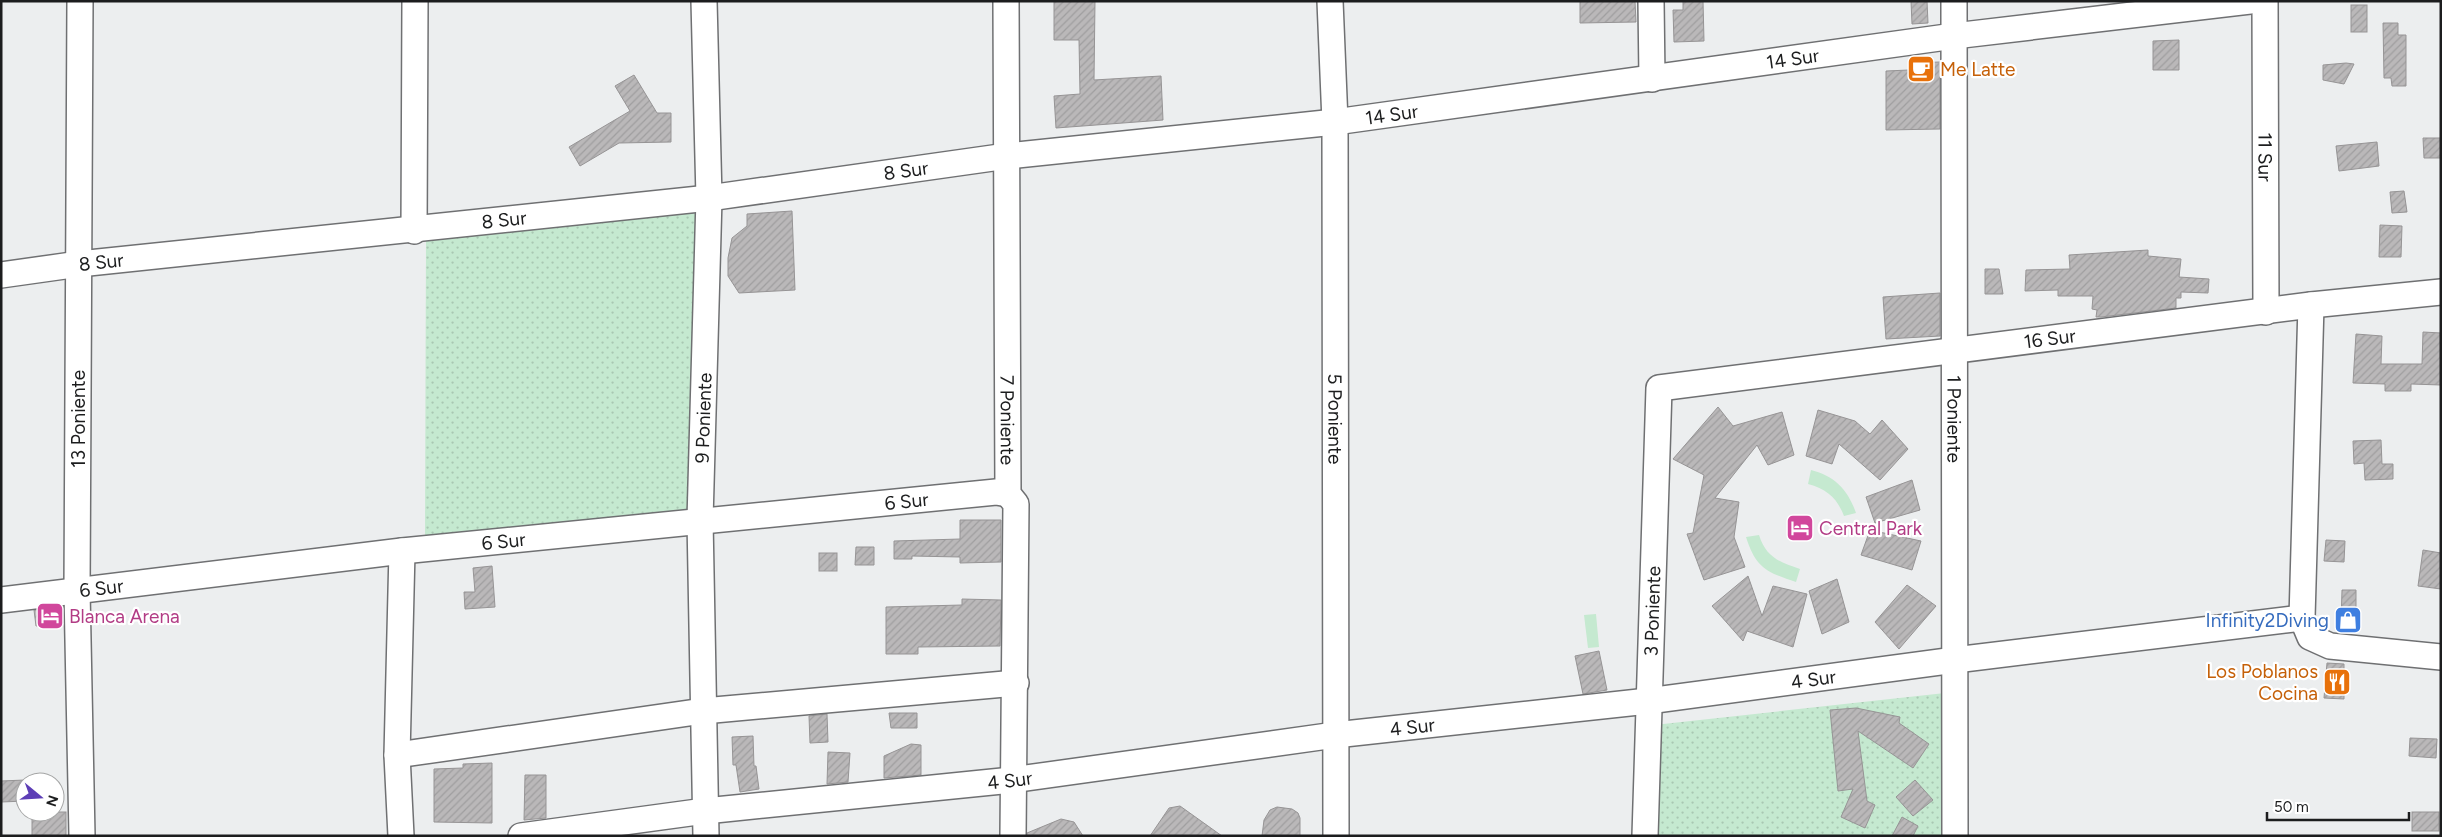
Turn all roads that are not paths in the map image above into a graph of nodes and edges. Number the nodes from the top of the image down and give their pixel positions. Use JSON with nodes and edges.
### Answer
{"nodes":[{"id":1,"x":80,"y":1,"type":"edge"},
{"id":2,"x":415,"y":1,"type":"edge"},
{"id":3,"x":704,"y":1,"type":"edge"},
{"id":4,"x":1006,"y":1,"type":"edge"},
{"id":5,"x":1330,"y":1,"type":"edge"},
{"id":6,"x":1652,"y":1,"type":"edge"},
{"id":7,"x":1954,"y":1,"type":"edge"},
{"id":8,"x":2250,"y":1,"type":"edge"},
{"id":9,"x":2265,"y":1,"type":"edge"},
{"id":10,"x":1954,"y":36,"type":"junction"},
{"id":11,"x":1652,"y":79,"type":"junction"},
{"id":12,"x":1336,"y":122,"type":"junction"},
{"id":13,"x":1007,"y":156,"type":"junction"},
{"id":14,"x":709,"y":198,"type":"junction"},
{"id":15,"x":414,"y":230,"type":"junction"},
{"id":16,"x":79,"y":264,"type":"junction"},
{"id":17,"x":1,"y":275,"type":"edge"},
{"id":18,"x":2441,"y":292,"type":"edge"},
{"id":19,"x":2312,"y":306,"type":"junction"},
{"id":20,"x":2266,"y":312,"type":"junction"},
{"id":21,"x":1954,"y":350,"type":"junction"},
{"id":22,"x":1659,"y":388,"type":"joint"},
{"id":23,"x":1008,"y":494,"type":"junction"},
{"id":24,"x":700,"y":520,"type":"junction"},
{"id":25,"x":402,"y":551,"type":"junction"},
{"id":26,"x":76,"y":591,"type":"junction"},
{"id":27,"x":1,"y":600,"type":"edge"},
{"id":28,"x":2306,"y":628,"type":"junction"},
{"id":29,"x":2441,"y":657,"type":"edge"},
{"id":30,"x":1954,"y":660,"type":"junction"},
{"id":31,"x":1016,"y":682,"type":"junction"},
{"id":32,"x":1648,"y":701,"type":"junction"},
{"id":33,"x":703,"y":711,"type":"junction"},
{"id":34,"x":1335,"y":735,"type":"junction"},
{"id":35,"x":397,"y":755,"type":"junction"},
{"id":36,"x":1012,"y":780,"type":"junction"},
{"id":37,"x":705,"y":811,"type":"junction"},
{"id":38,"x":82,"y":836,"type":"edge"},
{"id":39,"x":401,"y":836,"type":"edge"},
{"id":40,"x":521,"y":836,"type":"edge"},
{"id":41,"x":706,"y":836,"type":"edge"},
{"id":42,"x":1013,"y":836,"type":"edge"},
{"id":43,"x":1336,"y":836,"type":"edge"},
{"id":44,"x":1645,"y":836,"type":"edge"},
{"id":45,"x":1955,"y":836,"type":"edge"}],
"edges":[{"from":1,"to":16,"type":"street","name":"13 Poniente"},
{"from":2,"to":15,"type":"street"},
{"from":3,"to":14,"type":"street","name":"9 Poniente"},
{"from":4,"to":13,"type":"street","name":"7 Poniente"},
{"from":5,"to":12,"type":"street","name":"5 Poniente"},
{"from":6,"to":11,"type":"street"},
{"from":7,"to":10,"type":"street","name":"1 Poniente"},
{"from":8,"to":10,"type":"street","name":"14 Sur"},
{"from":9,"to":20,"type":"street","name":"11 Sur"},
{"from":10,"to":11,"type":"street","name":"14 Sur"},
{"from":10,"to":21,"type":"street","name":"1 Poniente"},
{"from":11,"to":12,"type":"street","name":"14 Sur"},
{"from":12,"to":13,"type":"street","name":"14 Sur"},
{"from":12,"to":34,"type":"street","name":"5 Poniente"},
{"from":13,"to":14,"type":"street","name":"8 Sur"},
{"from":13,"to":23,"type":"street","name":"7 Poniente"},
{"from":14,"to":15,"type":"street","name":"8 Sur"},
{"from":14,"to":24,"type":"street","name":"9 Poniente"},
{"from":15,"to":16,"type":"street","name":"8 Sur"},
{"from":16,"to":17,"type":"street","name":"8 Sur"},
{"from":16,"to":26,"type":"street","name":"13 Poniente"},
{"from":18,"to":19,"type":"street","name":"16 Sur"},
{"from":19,"to":20,"type":"street","name":"16 Sur"},
{"from":19,"to":28,"type":"street"},
{"from":20,"to":21,"type":"street","name":"16 Sur"},
{"from":21,"to":22,"type":"street","name":"16 Sur"},
{"from":21,"to":30,"type":"street","name":"1 Poniente"},
{"from":22,"to":32,"type":"street","name":"3 Poniente"},
{"from":23,"to":24,"type":"street","name":"6 Sur"},
{"from":23,"to":31,"type":"street","name":"7 Poniente"},
{"from":24,"to":25,"type":"street","name":"6 Sur"},
{"from":24,"to":33,"type":"street","name":"9 Poniente"},
{"from":25,"to":26,"type":"street","name":"6 Sur"},
{"from":25,"to":35,"type":"street"},
{"from":26,"to":27,"type":"street","name":"6 Sur"},
{"from":26,"to":38,"type":"street","name":"13 Poniente"},
{"from":28,"to":29,"type":"street"},
{"from":28,"to":30,"type":"street","name":"4 Sur"},
{"from":30,"to":32,"type":"street","name":"4 Sur"},
{"from":30,"to":45,"type":"street","name":"1 Poniente"},
{"from":31,"to":33,"type":"street"},
{"from":31,"to":36,"type":"street","name":"7 Poniente"},
{"from":32,"to":34,"type":"street","name":"4 Sur"},
{"from":32,"to":44,"type":"street","name":"3 Poniente"},
{"from":33,"to":35,"type":"street"},
{"from":33,"to":37,"type":"street","name":"9 Poniente"},
{"from":34,"to":36,"type":"street","name":"4 Sur"},
{"from":34,"to":43,"type":"street","name":"5 Poniente"},
{"from":35,"to":39,"type":"street"},
{"from":36,"to":37,"type":"street","name":"4 Sur"},
{"from":36,"to":42,"type":"street","name":"7 Poniente"},
{"from":37,"to":40,"type":"street","name":"4 Sur"},
{"from":37,"to":41,"type":"street","name":"9 Poniente"}]}
